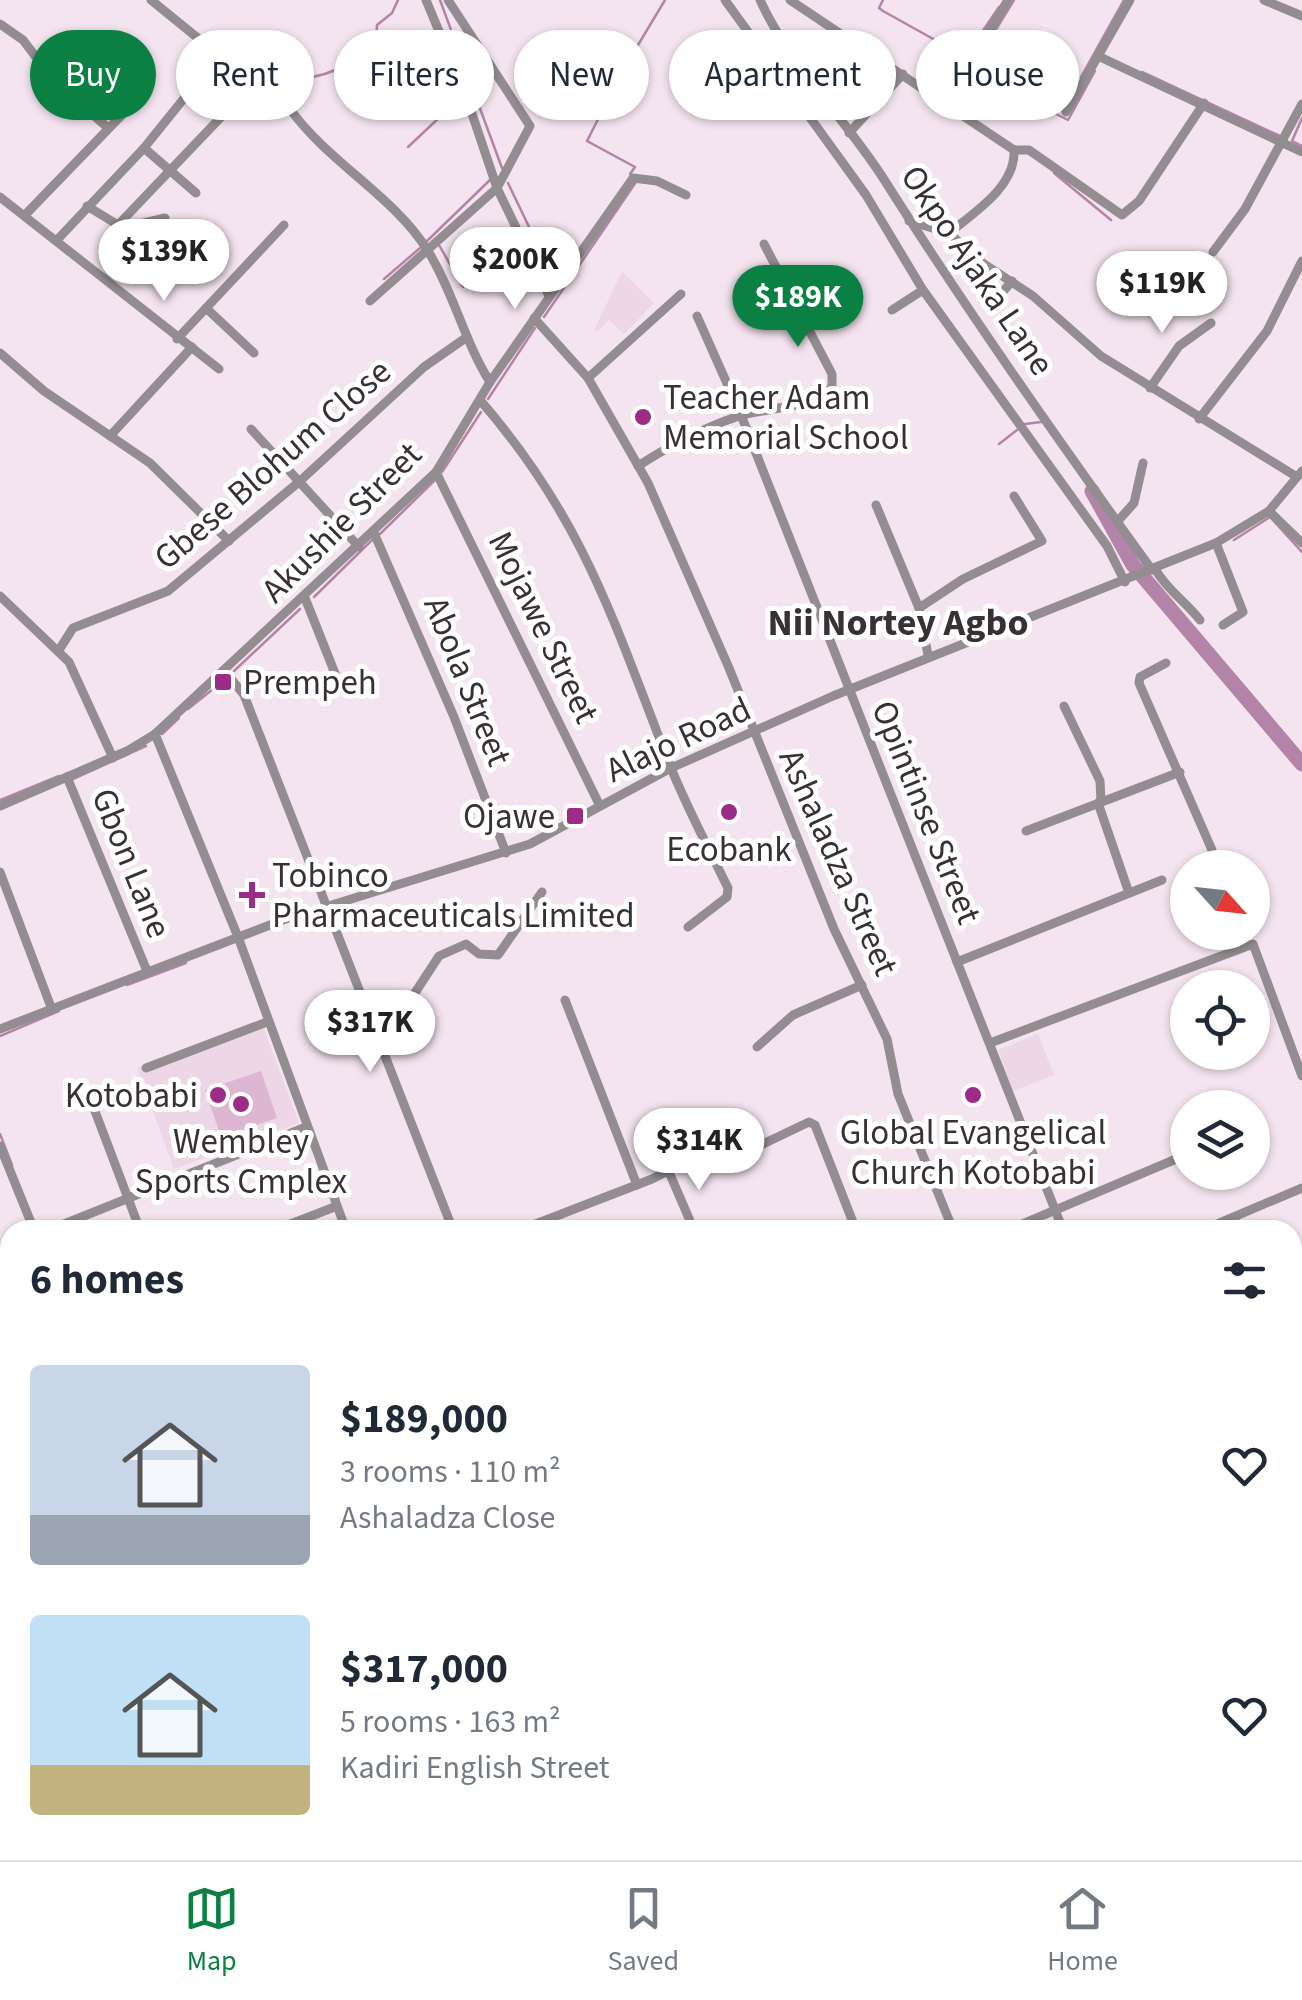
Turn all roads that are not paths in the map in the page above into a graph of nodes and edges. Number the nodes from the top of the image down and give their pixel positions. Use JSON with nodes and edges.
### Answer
{"nodes":[{"id":1,"x":151,"y":0,"type":"edge"},
{"id":2,"x":426,"y":0,"type":"edge"},
{"id":3,"x":448,"y":0,"type":"edge"},
{"id":4,"x":725,"y":0,"type":"edge"},
{"id":5,"x":760,"y":0,"type":"edge"},
{"id":6,"x":790,"y":0,"type":"edge"},
{"id":7,"x":1008,"y":0,"type":"edge"},
{"id":8,"x":1130,"y":0,"type":"edge"},
{"id":9,"x":1264,"y":0,"type":"edge"},
{"id":10,"x":1302,"y":16,"type":"edge"},
{"id":11,"x":0,"y":24,"type":"edge"},
{"id":12,"x":188,"y":30,"type":"edge"},
{"id":13,"x":439,"y":30,"type":"edge"},
{"id":14,"x":990,"y":30,"type":"edge"},
{"id":15,"x":1098,"y":56,"type":"junction"},
{"id":16,"x":903,"y":74,"type":"junction"},
{"id":17,"x":916,"y":82,"type":"edge"},
{"id":18,"x":1079,"y":89,"type":"edge"},
{"id":19,"x":1204,"y":104,"type":"junction"},
{"id":20,"x":1302,"y":104,"type":"edge"},
{"id":21,"x":176,"y":109,"type":"edge"},
{"id":22,"x":114,"y":120,"type":"edge"},
{"id":23,"x":473,"y":120,"type":"edge"},
{"id":24,"x":972,"y":120,"type":"edge"},
{"id":25,"x":107,"y":126,"type":"junction"},
{"id":26,"x":849,"y":133,"type":"junction"},
{"id":27,"x":1283,"y":143,"type":"junction"},
{"id":28,"x":144,"y":148,"type":"junction"},
{"id":29,"x":1014,"y":150,"type":"junction"},
{"id":30,"x":1302,"y":152,"type":"edge"},
{"id":31,"x":172,"y":172,"type":"junction"},
{"id":32,"x":497,"y":188,"type":"junction"},
{"id":33,"x":196,"y":193,"type":"dead end"},
{"id":34,"x":686,"y":195,"type":"dead end"},
{"id":35,"x":0,"y":197,"type":"edge"},
{"id":36,"x":87,"y":206,"type":"junction"},
{"id":37,"x":26,"y":215,"type":"junction"},
{"id":38,"x":165,"y":218,"type":"dead end"},
{"id":39,"x":910,"y":221,"type":"junction"},
{"id":40,"x":284,"y":224,"type":"dead end"},
{"id":41,"x":117,"y":226,"type":"junction"},
{"id":42,"x":949,"y":233,"type":"junction"},
{"id":43,"x":56,"y":240,"type":"junction"},
{"id":44,"x":764,"y":244,"type":"dead end"},
{"id":45,"x":427,"y":248,"type":"junction"},
{"id":46,"x":1213,"y":252,"type":"dead end"},
{"id":47,"x":1302,"y":261,"type":"edge"},
{"id":48,"x":1012,"y":281,"type":"junction"},
{"id":49,"x":923,"y":290,"type":"junction"},
{"id":50,"x":681,"y":294,"type":"dead end"},
{"id":51,"x":549,"y":296,"type":"junction"},
{"id":52,"x":370,"y":301,"type":"dead end"},
{"id":53,"x":995,"y":301,"type":"dead end"},
{"id":54,"x":206,"y":308,"type":"junction"},
{"id":55,"x":892,"y":310,"type":"dead end"},
{"id":56,"x":696,"y":316,"type":"dead end"},
{"id":57,"x":534,"y":318,"type":"junction"},
{"id":58,"x":1211,"y":323,"type":"dead end"},
{"id":59,"x":467,"y":337,"type":"junction"},
{"id":60,"x":178,"y":339,"type":"junction"},
{"id":61,"x":192,"y":347,"type":"junction"},
{"id":62,"x":0,"y":353,"type":"edge"},
{"id":63,"x":254,"y":353,"type":"dead end"},
{"id":64,"x":219,"y":369,"type":"dead end"},
{"id":65,"x":588,"y":378,"type":"junction"},
{"id":66,"x":490,"y":382,"type":"junction"},
{"id":67,"x":1150,"y":388,"type":"junction"},
{"id":68,"x":480,"y":400,"type":"junction"},
{"id":69,"x":741,"y":415,"type":"junction"},
{"id":70,"x":1199,"y":419,"type":"junction"},
{"id":71,"x":251,"y":429,"type":"dead end"},
{"id":72,"x":110,"y":436,"type":"junction"},
{"id":73,"x":1143,"y":463,"type":"dead end"},
{"id":74,"x":638,"y":466,"type":"junction"},
{"id":75,"x":436,"y":472,"type":"junction"},
{"id":76,"x":1299,"y":473,"type":"edge"},
{"id":77,"x":300,"y":481,"type":"junction"},
{"id":78,"x":1014,"y":496,"type":"dead end"},
{"id":79,"x":876,"y":505,"type":"dead end"},
{"id":80,"x":1269,"y":511,"type":"junction"},
{"id":81,"x":1117,"y":522,"type":"junction"},
{"id":82,"x":374,"y":533,"type":"junction"},
{"id":83,"x":229,"y":542,"type":"junction"},
{"id":84,"x":1216,"y":543,"type":"junction"},
{"id":85,"x":1302,"y":543,"type":"edge"},
{"id":86,"x":359,"y":547,"type":"junction"},
{"id":87,"x":1153,"y":570,"type":"junction"},
{"id":88,"x":1126,"y":582,"type":"junction"},
{"id":89,"x":0,"y":596,"type":"edge"},
{"id":90,"x":305,"y":598,"type":"junction"},
{"id":91,"x":920,"y":608,"type":"junction"},
{"id":92,"x":1200,"y":620,"type":"dead end"},
{"id":93,"x":1223,"y":625,"type":"dead end"},
{"id":94,"x":59,"y":650,"type":"junction"},
{"id":95,"x":928,"y":655,"type":"junction"},
{"id":96,"x":1166,"y":663,"type":"dead end"},
{"id":97,"x":225,"y":671,"type":"junction"},
{"id":98,"x":340,"y":686,"type":"dead end"},
{"id":99,"x":848,"y":690,"type":"junction"},
{"id":100,"x":1064,"y":706,"type":"dead end"},
{"id":101,"x":753,"y":733,"type":"junction"},
{"id":102,"x":155,"y":734,"type":"junction"},
{"id":103,"x":112,"y":758,"type":"junction"},
{"id":104,"x":671,"y":768,"type":"junction"},
{"id":105,"x":1180,"y":772,"type":"junction"},
{"id":106,"x":68,"y":777,"type":"junction"},
{"id":107,"x":1099,"y":802,"type":"junction"},
{"id":108,"x":0,"y":806,"type":"edge"},
{"id":109,"x":600,"y":806,"type":"junction"},
{"id":110,"x":1026,"y":831,"type":"dead end"},
{"id":111,"x":1212,"y":850,"type":"dead end"},
{"id":112,"x":506,"y":853,"type":"junction"},
{"id":113,"x":0,"y":872,"type":"edge"},
{"id":114,"x":1162,"y":880,"type":"dead end"},
{"id":115,"x":542,"y":892,"type":"dead end"},
{"id":116,"x":1128,"y":893,"type":"junction"},
{"id":117,"x":324,"y":906,"type":"junction"},
{"id":118,"x":688,"y":927,"type":"dead end"},
{"id":119,"x":238,"y":937,"type":"junction"},
{"id":120,"x":957,"y":962,"type":"junction"},
{"id":121,"x":147,"y":970,"type":"junction"},
{"id":122,"x":862,"y":985,"type":"junction"},
{"id":123,"x":564,"y":1000,"type":"dead end"},
{"id":124,"x":51,"y":1007,"type":"junction"},
{"id":125,"x":267,"y":1022,"type":"junction"},
{"id":126,"x":372,"y":1027,"type":"junction"},
{"id":127,"x":0,"y":1029,"type":"edge"},
{"id":128,"x":990,"y":1043,"type":"junction"},
{"id":129,"x":756,"y":1048,"type":"dead end"},
{"id":130,"x":146,"y":1068,"type":"dead end"},
{"id":131,"x":1302,"y":1076,"type":"edge"},
{"id":132,"x":88,"y":1090,"type":"dead end"},
{"id":133,"x":306,"y":1127,"type":"junction"},
{"id":134,"x":0,"y":1146,"type":"edge"},
{"id":135,"x":1170,"y":1162,"type":"edge"},
{"id":136,"x":669,"y":1172,"type":"junction"},
{"id":137,"x":636,"y":1185,"type":"junction"},
{"id":138,"x":1302,"y":1188,"type":"edge"},
{"id":139,"x":130,"y":1201,"type":"junction"},
{"id":140,"x":336,"y":1206,"type":"junction"},
{"id":141,"x":1055,"y":1211,"type":"junction"},
{"id":142,"x":30,"y":1220,"type":"edge"},
{"id":143,"x":77,"y":1220,"type":"edge"},
{"id":144,"x":137,"y":1220,"type":"edge"},
{"id":145,"x":300,"y":1220,"type":"edge"},
{"id":146,"x":342,"y":1220,"type":"edge"},
{"id":147,"x":449,"y":1220,"type":"edge"},
{"id":148,"x":546,"y":1220,"type":"edge"},
{"id":149,"x":690,"y":1220,"type":"edge"},
{"id":150,"x":852,"y":1220,"type":"edge"},
{"id":151,"x":949,"y":1220,"type":"edge"},
{"id":152,"x":1033,"y":1220,"type":"edge"},
{"id":153,"x":1059,"y":1220,"type":"edge"},
{"id":154,"x":1229,"y":1220,"type":"edge"}],
"edges":[{"from":1,"to":12,"type":"street"},
{"from":2,"to":13,"type":"street"},
{"from":3,"to":32,"type":"street"},
{"from":4,"to":49,"type":"street"},
{"from":5,"to":26,"type":"street","name":"Okpo Ajaka Lane"},
{"from":6,"to":16,"type":"street"},
{"from":7,"to":14,"type":"street"},
{"from":8,"to":15,"type":"street"},
{"from":9,"to":10,"type":"street"},
{"from":11,"to":25,"type":"street"},
{"from":15,"to":18,"type":"street"},
{"from":15,"to":19,"type":"street"},
{"from":16,"to":17,"type":"street"},
{"from":16,"to":26,"type":"street"},
{"from":19,"to":27,"type":"street"},
{"from":19,"to":29,"type":"street"},
{"from":20,"to":27,"type":"street"},
{"from":21,"to":28,"type":"street"},
{"from":22,"to":25,"type":"street"},
{"from":23,"to":32,"type":"street"},
{"from":24,"to":29,"type":"street"},
{"from":25,"to":37,"type":"street"},
{"from":26,"to":39,"type":"street","name":"Okpo Ajaka Lane"},
{"from":27,"to":30,"type":"street"},
{"from":27,"to":46,"type":"street"},
{"from":28,"to":31,"type":"street"},
{"from":28,"to":36,"type":"street"},
{"from":29,"to":42,"type":"street"},
{"from":31,"to":33,"type":"street"},
{"from":31,"to":41,"type":"street"},
{"from":31,"to":45,"type":"street"},
{"from":32,"to":45,"type":"street"},
{"from":32,"to":51,"type":"street"},
{"from":34,"to":51,"type":"street","name":"Akushie Street"},
{"from":35,"to":37,"type":"street"},
{"from":36,"to":41,"type":"street"},
{"from":36,"to":43,"type":"street"},
{"from":37,"to":43,"type":"street"},
{"from":38,"to":41,"type":"street"},
{"from":39,"to":42,"type":"street"},
{"from":39,"to":81,"type":"street","name":"Okpo Ajaka Lane"},
{"from":40,"to":54,"type":"street"},
{"from":42,"to":48,"type":"street"},
{"from":43,"to":60,"type":"street"},
{"from":44,"to":69,"type":"street"},
{"from":45,"to":52,"type":"street"},
{"from":45,"to":59,"type":"street"},
{"from":47,"to":70,"type":"street"},
{"from":48,"to":53,"type":"street"},
{"from":48,"to":67,"type":"street"},
{"from":49,"to":55,"type":"street"},
{"from":49,"to":88,"type":"street"},
{"from":50,"to":65,"type":"street"},
{"from":51,"to":57,"type":"street","name":"Akushie Street"},
{"from":54,"to":60,"type":"street"},
{"from":54,"to":63,"type":"street"},
{"from":56,"to":69,"type":"street","name":"Opintinse Street"},
{"from":57,"to":65,"type":"street","name":"Ashaladza Street"},
{"from":57,"to":66,"type":"street","name":"Akushie Street"},
{"from":58,"to":67,"type":"street"},
{"from":59,"to":66,"type":"street"},
{"from":59,"to":77,"type":"street","name":"Gbese Blohum Close"},
{"from":60,"to":61,"type":"street"},
{"from":61,"to":64,"type":"street"},
{"from":61,"to":72,"type":"street"},
{"from":62,"to":72,"type":"street"},
{"from":65,"to":74,"type":"street","name":"Ashaladza Street"},
{"from":66,"to":68,"type":"street","name":"Akushie Street"},
{"from":67,"to":70,"type":"street"},
{"from":68,"to":75,"type":"street","name":"Akushie Street"},
{"from":68,"to":104,"type":"street"},
{"from":69,"to":74,"type":"street"},
{"from":69,"to":99,"type":"street","name":"Opintinse Street"},
{"from":70,"to":76,"type":"street"},
{"from":71,"to":77,"type":"street"},
{"from":72,"to":83,"type":"street"},
{"from":73,"to":81,"type":"street"},
{"from":74,"to":101,"type":"street","name":"Ashaladza Street"},
{"from":75,"to":82,"type":"street","name":"Akushie Street"},
{"from":75,"to":109,"type":"street","name":"Mojawe Street"},
{"from":76,"to":80,"type":"street","name":"Alajo Road"},
{"from":77,"to":83,"type":"street","name":"Gbese Blohum Close"},
{"from":77,"to":86,"type":"street"},
{"from":78,"to":91,"type":"street"},
{"from":79,"to":91,"type":"street"},
{"from":80,"to":84,"type":"street","name":"Alajo Road"},
{"from":80,"to":85,"type":"street"},
{"from":81,"to":87,"type":"street","name":"Okpo Ajaka Lane"},
{"from":82,"to":86,"type":"street","name":"Akushie Street"},
{"from":82,"to":112,"type":"street","name":"Abola Street"},
{"from":83,"to":94,"type":"street","name":"Gbese Blohum Close"},
{"from":84,"to":87,"type":"street","name":"Alajo Road"},
{"from":84,"to":93,"type":"street"},
{"from":86,"to":90,"type":"street","name":"Akushie Street"},
{"from":87,"to":88,"type":"street","name":"Alajo Road"},
{"from":87,"to":92,"type":"street","name":"Okpo Ajaka Lane"},
{"from":88,"to":95,"type":"street","name":"Alajo Road"},
{"from":89,"to":94,"type":"street"},
{"from":90,"to":97,"type":"street","name":"Akushie Street"},
{"from":90,"to":98,"type":"street"},
{"from":91,"to":95,"type":"street"},
{"from":94,"to":103,"type":"street"},
{"from":95,"to":99,"type":"street","name":"Alajo Road"},
{"from":96,"to":105,"type":"street"},
{"from":97,"to":102,"type":"street","name":"Akushie Street"},
{"from":97,"to":117,"type":"street"},
{"from":99,"to":101,"type":"street","name":"Alajo Road"},
{"from":99,"to":120,"type":"street","name":"Opintinse Street"},
{"from":100,"to":107,"type":"street"},
{"from":101,"to":104,"type":"street","name":"Alajo Road"},
{"from":101,"to":122,"type":"street","name":"Ashaladza Street"},
{"from":102,"to":103,"type":"street","name":"Akushie Street"},
{"from":102,"to":119,"type":"street"},
{"from":103,"to":106,"type":"street","name":"Akushie Street"},
{"from":104,"to":109,"type":"street","name":"Alajo Road"},
{"from":104,"to":118,"type":"street"},
{"from":105,"to":107,"type":"street"},
{"from":105,"to":111,"type":"street"},
{"from":106,"to":108,"type":"street","name":"Akushie Street"},
{"from":106,"to":121,"type":"street","name":"Gbon Lane"},
{"from":107,"to":110,"type":"street"},
{"from":107,"to":116,"type":"street"},
{"from":109,"to":112,"type":"street","name":"Alajo Road"},
{"from":112,"to":117,"type":"street","name":"Alajo Road"},
{"from":113,"to":124,"type":"street"},
{"from":114,"to":116,"type":"street"},
{"from":115,"to":126,"type":"street"},
{"from":116,"to":120,"type":"street"},
{"from":117,"to":119,"type":"street","name":"Alajo Road"},
{"from":117,"to":126,"type":"street"},
{"from":119,"to":121,"type":"street","name":"Alajo Road"},
{"from":119,"to":125,"type":"street"},
{"from":120,"to":128,"type":"street","name":"Opintinse Street"},
{"from":121,"to":124,"type":"street","name":"Alajo Road"},
{"from":122,"to":129,"type":"street"},
{"from":122,"to":151,"type":"street","name":"Ashaladza Street"},
{"from":123,"to":137,"type":"street"},
{"from":124,"to":127,"type":"street","name":"Alajo Road"},
{"from":125,"to":130,"type":"street"},
{"from":125,"to":133,"type":"street"},
{"from":126,"to":147,"type":"street"},
{"from":128,"to":131,"type":"street"},
{"from":128,"to":141,"type":"street","name":"Opintinse Street"},
{"from":132,"to":139,"type":"street"},
{"from":133,"to":139,"type":"street"},
{"from":133,"to":140,"type":"street"},
{"from":134,"to":142,"type":"street"},
{"from":135,"to":141,"type":"street"},
{"from":136,"to":137,"type":"street"},
{"from":136,"to":149,"type":"street"},
{"from":136,"to":150,"type":"street"},
{"from":137,"to":148,"type":"street"},
{"from":138,"to":154,"type":"street"},
{"from":139,"to":143,"type":"street"},
{"from":139,"to":144,"type":"street"},
{"from":140,"to":145,"type":"street"},
{"from":140,"to":146,"type":"street"},
{"from":141,"to":152,"type":"street"},
{"from":141,"to":153,"type":"street","name":"Opintinse Street"}]}
